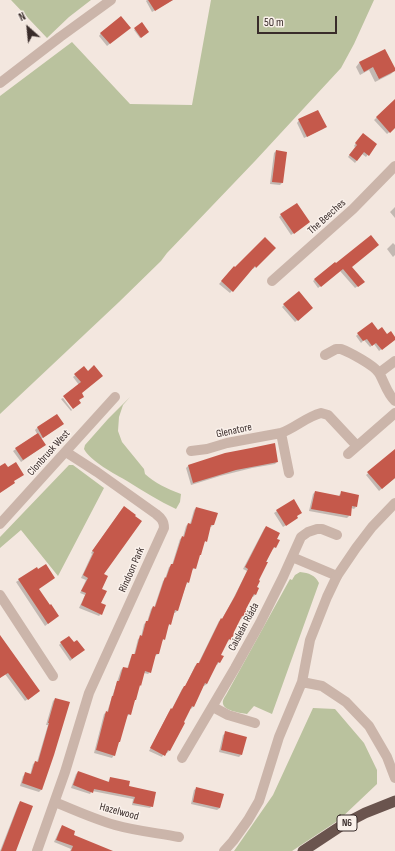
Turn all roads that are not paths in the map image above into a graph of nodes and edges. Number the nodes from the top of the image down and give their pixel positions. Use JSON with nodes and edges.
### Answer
{"nodes":[{"id":1,"x":111,"y":0,"type":"edge"},
{"id":2,"x":0,"y":83,"type":"edge"},
{"id":3,"x":395,"y":166,"type":"edge"},
{"id":4,"x":272,"y":281,"type":"dead end"},
{"id":5,"x":325,"y":355,"type":"dead end"},
{"id":6,"x":395,"y":361,"type":"edge"},
{"id":7,"x":379,"y":373,"type":"junction"},
{"id":8,"x":115,"y":397,"type":"dead end"},
{"id":9,"x":395,"y":401,"type":"edge"},
{"id":10,"x":395,"y":413,"type":"edge"},
{"id":11,"x":281,"y":433,"type":"junction"},
{"id":12,"x":357,"y":446,"type":"junction"},
{"id":13,"x":191,"y":451,"type":"dead end"},
{"id":14,"x":66,"y":452,"type":"junction"},
{"id":15,"x":348,"y":454,"type":"dead end"},
{"id":16,"x":289,"y":473,"type":"dead end"},
{"id":17,"x":395,"y":503,"type":"edge"},
{"id":18,"x":0,"y":524,"type":"edge"},
{"id":19,"x":337,"y":535,"type":"dead end"},
{"id":20,"x":292,"y":557,"type":"junction"},
{"id":21,"x":337,"y":576,"type":"junction"},
{"id":22,"x":0,"y":595,"type":"edge"},
{"id":23,"x":53,"y":676,"type":"dead end"},
{"id":24,"x":302,"y":682,"type":"junction"},
{"id":25,"x":213,"y":707,"type":"junction"},
{"id":26,"x":255,"y":723,"type":"dead end"},
{"id":27,"x":182,"y":758,"type":"dead end"},
{"id":28,"x":395,"y":778,"type":"edge"},
{"id":29,"x":395,"y":801,"type":"edge"},
{"id":30,"x":55,"y":802,"type":"junction"},
{"id":31,"x":179,"y":837,"type":"dead end"},
{"id":32,"x":37,"y":848,"type":"edge"},
{"id":33,"x":224,"y":851,"type":"edge"},
{"id":34,"x":303,"y":851,"type":"edge"}],
"edges":[{"from":1,"to":2,"type":"street"},
{"from":3,"to":4,"type":"street","name":"The Beeches"},
{"from":5,"to":7,"type":"street"},
{"from":6,"to":7,"type":"street"},
{"from":7,"to":9,"type":"street"},
{"from":8,"to":14,"type":"street","name":"Clonbrusk West"},
{"from":10,"to":12,"type":"street"},
{"from":11,"to":12,"type":"street","name":"Glenatore"},
{"from":11,"to":13,"type":"street","name":"Glenatore"},
{"from":11,"to":16,"type":"street"},
{"from":12,"to":15,"type":"street"},
{"from":14,"to":18,"type":"street","name":"Clonbrusk West"},
{"from":14,"to":30,"type":"street","name":"Rindoon Park"},
{"from":17,"to":21,"type":"street"},
{"from":19,"to":20,"type":"street","name":"Caisleán Riáda"},
{"from":20,"to":21,"type":"street"},
{"from":20,"to":25,"type":"street","name":"Caisleán Riáda"},
{"from":21,"to":24,"type":"street"},
{"from":22,"to":23,"type":"street"},
{"from":24,"to":28,"type":"street"},
{"from":24,"to":33,"type":"street"},
{"from":25,"to":26,"type":"street"},
{"from":25,"to":27,"type":"street","name":"Caisleán Riáda"},
{"from":29,"to":34,"type":"highway","number":"N6"},
{"from":30,"to":31,"type":"street","name":"Hazelwood"},
{"from":30,"to":32,"type":"street"}]}
